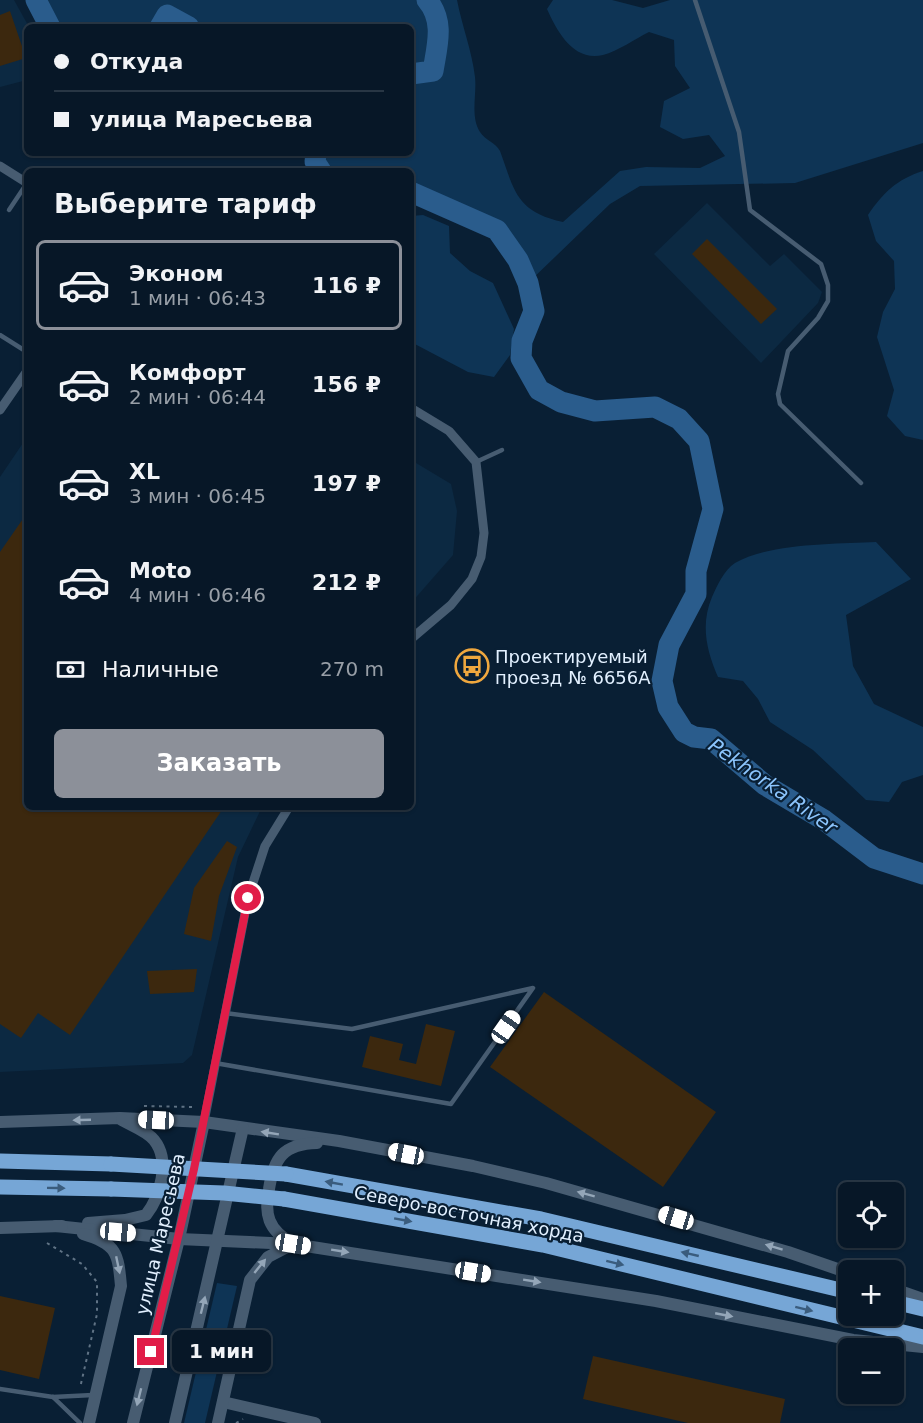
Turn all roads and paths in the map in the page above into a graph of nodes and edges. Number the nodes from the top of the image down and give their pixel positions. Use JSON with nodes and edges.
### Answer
{"nodes":[{"id":1,"x":695,"y":0,"type":"edge"},
{"id":2,"x":0,"y":166,"type":"edge"},
{"id":3,"x":24,"y":181,"type":"edge"},
{"id":4,"x":24,"y":188,"type":"edge"},
{"id":5,"x":9,"y":210,"type":"dead end"},
{"id":6,"x":0,"y":335,"type":"edge"},
{"id":7,"x":24,"y":350,"type":"edge"},
{"id":8,"x":24,"y":375,"type":"edge"},
{"id":9,"x":414,"y":410,"type":"edge"},
{"id":10,"x":0,"y":411,"type":"edge"},
{"id":11,"x":502,"y":450,"type":"dead end"},
{"id":12,"x":476,"y":462,"type":"junction"},
{"id":13,"x":861,"y":483,"type":"dead end"},
{"id":14,"x":414,"y":636,"type":"edge"},
{"id":15,"x":287,"y":810,"type":"edge"},
{"id":16,"x":225,"y":1013,"type":"junction"},
{"id":17,"x":215,"y":1063,"type":"junction"},
{"id":18,"x":120,"y":1118,"type":"junction"},
{"id":19,"x":0,"y":1122,"type":"edge"},
{"id":20,"x":204,"y":1122,"type":"junction"},
{"id":21,"x":243,"y":1128,"type":"junction"},
{"id":22,"x":339,"y":1141,"type":"junction"},
{"id":23,"x":0,"y":1161,"type":"edge"},
{"id":24,"x":0,"y":1188,"type":"edge"},
{"id":25,"x":56,"y":1226,"type":"junction"},
{"id":26,"x":0,"y":1228,"type":"edge"},
{"id":27,"x":179,"y":1239,"type":"junction"},
{"id":28,"x":219,"y":1240,"type":"junction"},
{"id":29,"x":47,"y":1242,"type":"dead end"},
{"id":30,"x":293,"y":1244,"type":"junction"},
{"id":31,"x":838,"y":1269,"type":"edge"},
{"id":32,"x":838,"y":1289,"type":"edge"},
{"id":33,"x":904,"y":1292,"type":"edge"},
{"id":34,"x":923,"y":1299,"type":"edge"},
{"id":35,"x":904,"y":1304,"type":"edge"},
{"id":36,"x":923,"y":1309,"type":"edge"},
{"id":37,"x":923,"y":1337,"type":"edge"},
{"id":38,"x":923,"y":1347,"type":"edge"},
{"id":39,"x":86,"y":1363,"type":"dead end"},
{"id":40,"x":0,"y":1389,"type":"edge"},
{"id":41,"x":95,"y":1395,"type":"junction"},
{"id":42,"x":53,"y":1397,"type":"junction"},
{"id":43,"x":223,"y":1402,"type":"junction"},
{"id":44,"x":80,"y":1423,"type":"edge"},
{"id":45,"x":89,"y":1423,"type":"edge"},
{"id":46,"x":133,"y":1423,"type":"edge"},
{"id":47,"x":175,"y":1423,"type":"edge"},
{"id":48,"x":218,"y":1423,"type":"edge"},
{"id":49,"x":315,"y":1423,"type":"edge"}],
"edges":[{"from":1,"to":13,"type":"lane"},
{"from":2,"to":3,"type":"street"},
{"from":4,"to":5,"type":"lane"},
{"from":6,"to":7,"type":"lane"},
{"from":8,"to":10,"type":"street"},
{"from":9,"to":12,"type":"street"},
{"from":11,"to":12,"type":"lane"},
{"from":12,"to":14,"type":"street"},
{"from":15,"to":16,"type":"street"},
{"from":16,"to":17,"type":"street"},
{"from":16,"to":17,"type":"lane"},
{"from":17,"to":20,"type":"street"},
{"from":18,"to":19,"type":"street","one_way":true},
{"from":18,"to":20,"type":"street"},
{"from":18,"to":25,"type":"street"},
{"from":20,"to":21,"type":"street"},
{"from":20,"to":27,"type":"street","name":"улица Маресьева"},
{"from":22,"to":21,"type":"street","one_way":true},
{"from":21,"to":28,"type":"street"},
{"from":22,"to":30,"type":"street"},
{"from":31,"to":22,"type":"street","one_way":true},
{"from":32,"to":23,"type":"highway","name":"Северо-восточная хорда","one_way":true,"bridge":true},
{"from":24,"to":37,"type":"highway","name":"Северо-восточная хорда","one_way":true,"bridge":true},
{"from":25,"to":26,"type":"street"},
{"from":25,"to":27,"type":"street"},
{"from":25,"to":41,"type":"street","one_way":true},
{"from":27,"to":28,"type":"street"},
{"from":27,"to":46,"type":"street","name":"улица Маресьева","one_way":true},
{"from":28,"to":30,"type":"street"},
{"from":47,"to":28,"type":"street","one_way":true},
{"from":29,"to":39,"type":"path"},
{"from":30,"to":38,"type":"street","one_way":true},
{"from":43,"to":30,"type":"street","one_way":true},
{"from":33,"to":34,"type":"street"},
{"from":35,"to":36,"type":"highway"},
{"from":40,"to":42,"type":"lane"},
{"from":41,"to":42,"type":"lane"},
{"from":41,"to":45,"type":"street"},
{"from":42,"to":44,"type":"lane"},
{"from":43,"to":48,"type":"street"},
{"from":43,"to":49,"type":"street"}]}
